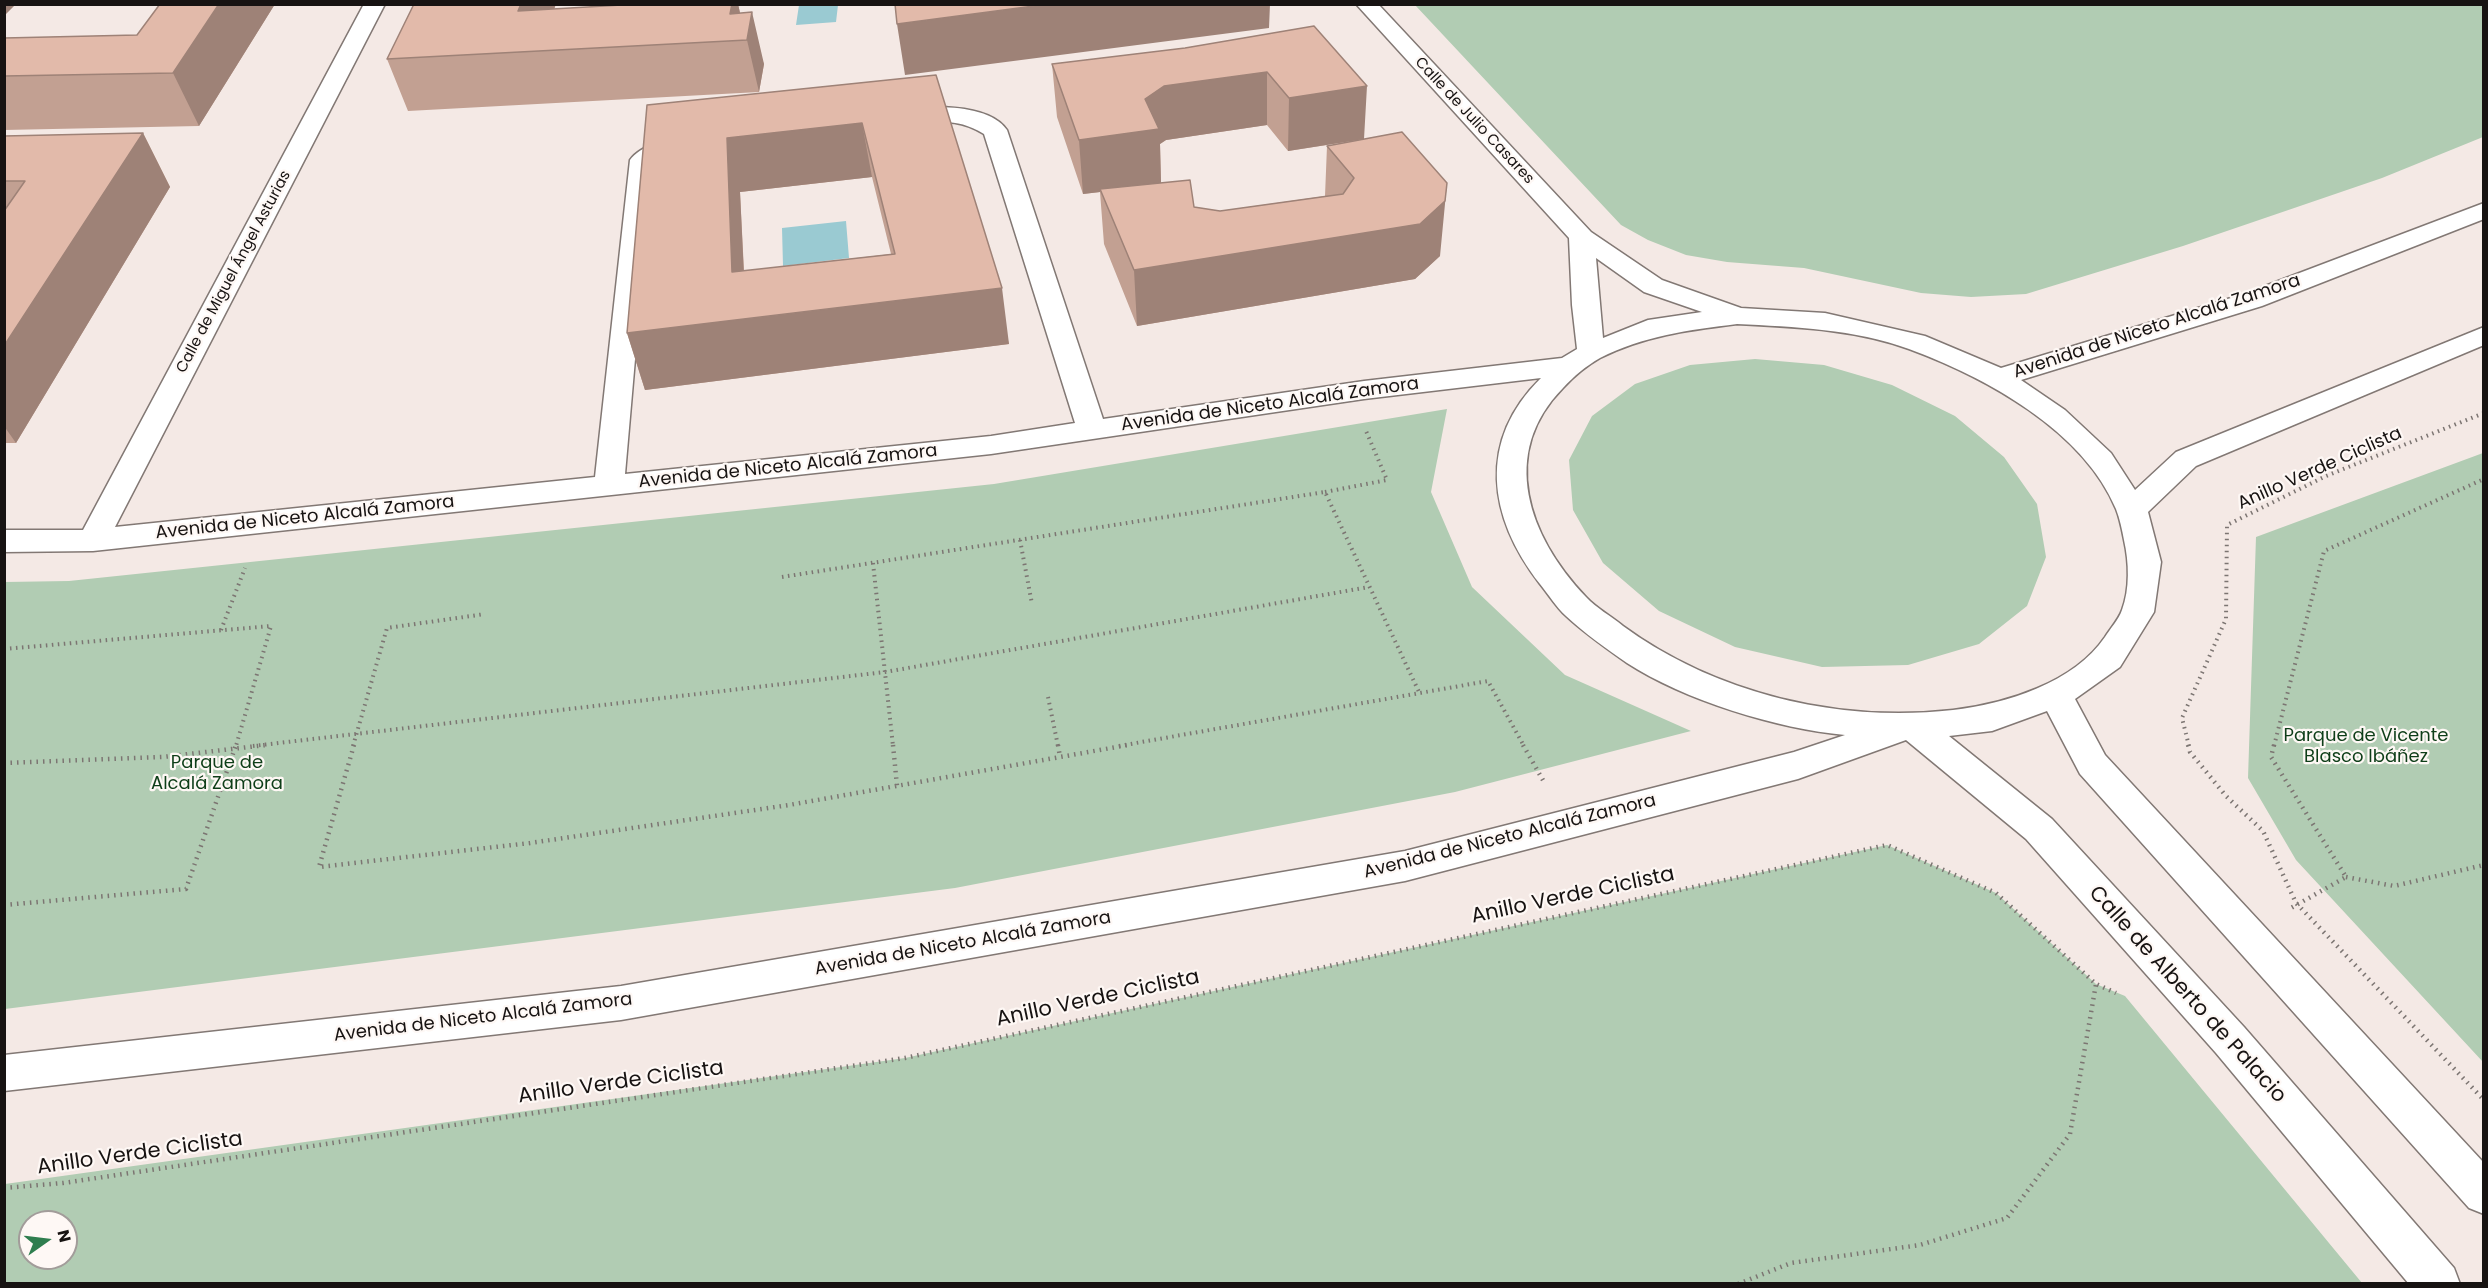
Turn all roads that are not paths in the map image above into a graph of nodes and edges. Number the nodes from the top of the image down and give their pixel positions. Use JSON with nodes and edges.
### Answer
{"nodes":[{"id":1,"x":375,"y":4,"type":"edge"},
{"id":2,"x":1366,"y":4,"type":"edge"},
{"id":3,"x":875,"y":121,"type":"edge"},
{"id":4,"x":710,"y":140,"type":"edge"},
{"id":5,"x":2484,"y":210,"type":"edge"},
{"id":6,"x":1582,"y":237,"type":"junction"},
{"id":7,"x":1737,"y":316,"type":"junction"},
{"id":8,"x":2484,"y":336,"type":"edge"},
{"id":9,"x":1580,"y":359,"type":"junction"},
{"id":10,"x":1999,"y":378,"type":"junction"},
{"id":11,"x":1092,"y":430,"type":"junction"},
{"id":12,"x":609,"y":486,"type":"junction"},
{"id":13,"x":2132,"y":510,"type":"junction"},
{"id":14,"x":93,"y":540,"type":"junction"},
{"id":15,"x":4,"y":541,"type":"edge"},
{"id":16,"x":2056,"y":695,"type":"junction"},
{"id":17,"x":1909,"y":727,"type":"junction"},
{"id":18,"x":4,"y":1073,"type":"edge"},
{"id":19,"x":2484,"y":1194,"type":"edge"},
{"id":20,"x":2438,"y":1284,"type":"edge"}],
"edges":[{"from":1,"to":14,"type":"street","name":"Calle de Miguel Ángel Asturias"},
{"from":2,"to":6,"type":"street","name":"Calle de Julio Casares"},
{"from":3,"to":11,"type":"street"},
{"from":4,"to":12,"type":"street"},
{"from":5,"to":10,"type":"street","name":"Avenida de Niceto Alcalá Zamora"},
{"from":6,"to":7,"type":"street","name":"Calle de Julio Casares"},
{"from":6,"to":9,"type":"street"},
{"from":7,"to":9,"type":"street"},
{"from":7,"to":10,"type":"street"},
{"from":8,"to":13,"type":"street"},
{"from":9,"to":11,"type":"street","name":"Avenida de Niceto Alcalá Zamora"},
{"from":9,"to":17,"type":"street"},
{"from":10,"to":13,"type":"street"},
{"from":11,"to":12,"type":"street","name":"Avenida de Niceto Alcalá Zamora"},
{"from":12,"to":14,"type":"street","name":"Avenida de Niceto Alcalá Zamora"},
{"from":13,"to":16,"type":"street"},
{"from":14,"to":15,"type":"street","name":"Avenida de Niceto Alcalá Zamora"},
{"from":16,"to":17,"type":"street"},
{"from":16,"to":19,"type":"street"},
{"from":17,"to":18,"type":"street","name":"Avenida de Niceto Alcalá Zamora"},
{"from":17,"to":20,"type":"street","name":"Calle de Alberto de Palacio"}]}
